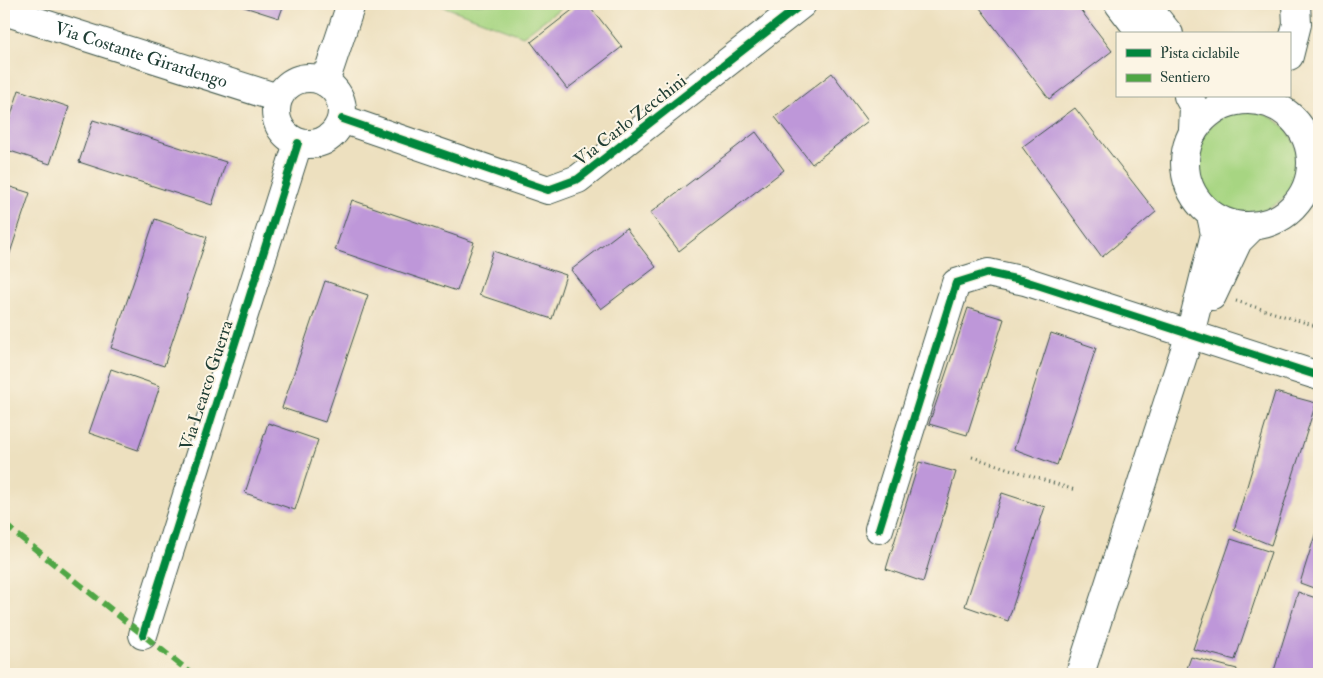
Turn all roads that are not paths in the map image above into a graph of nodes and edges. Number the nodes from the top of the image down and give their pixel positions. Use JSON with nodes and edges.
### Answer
{"nodes":[{"id":1,"x":351,"y":4,"type":"edge"},
{"id":2,"x":802,"y":4,"type":"edge"},
{"id":3,"x":1119,"y":4,"type":"edge"},
{"id":4,"x":1145,"y":4,"type":"edge"},
{"id":5,"x":1295,"y":4,"type":"edge"},
{"id":6,"x":1308,"y":4,"type":"edge"},
{"id":7,"x":1319,"y":6,"type":"edge"},
{"id":8,"x":4,"y":11,"type":"edge"},
{"id":9,"x":1140,"y":32,"type":"edge"},
{"id":10,"x":1167,"y":32,"type":"edge"},
{"id":11,"x":1277,"y":32,"type":"edge"},
{"id":12,"x":1290,"y":52,"type":"edge"},
{"id":13,"x":325,"y":82,"type":"junction"},
{"id":14,"x":278,"y":98,"type":"junction"},
{"id":15,"x":1189,"y":98,"type":"edge"},
{"id":16,"x":1229,"y":100,"type":"edge"},
{"id":17,"x":1284,"y":104,"type":"edge"},
{"id":18,"x":342,"y":119,"type":"junction"},
{"id":19,"x":1194,"y":130,"type":"junction"},
{"id":20,"x":298,"y":143,"type":"junction"},
{"id":21,"x":1313,"y":147,"type":"edge"},
{"id":22,"x":1310,"y":194,"type":"edge"},
{"id":23,"x":1211,"y":215,"type":"junction"},
{"id":24,"x":1253,"y":226,"type":"junction"},
{"id":25,"x":1190,"y":334,"type":"junction"},
{"id":26,"x":1319,"y":376,"type":"edge"},
{"id":27,"x":879,"y":529,"type":"dead end"},
{"id":28,"x":142,"y":635,"type":"dead end"},
{"id":29,"x":1080,"y":674,"type":"edge"}],
"edges":[{"from":1,"to":13,"type":"street"},
{"from":2,"to":18,"type":"street","name":"Via Carlo Zecchini"},
{"from":3,"to":9,"type":"street"},
{"from":4,"to":10,"type":"street"},
{"from":5,"to":11,"type":"street"},
{"from":5,"to":12,"type":"street"},
{"from":6,"to":7,"type":"street"},
{"from":8,"to":14,"type":"street","name":"Via Costante Girardengo"},
{"from":13,"to":14,"type":"street"},
{"from":13,"to":18,"type":"street"},
{"from":14,"to":20,"type":"street"},
{"from":15,"to":19,"type":"street"},
{"from":16,"to":17,"type":"street"},
{"from":16,"to":19,"type":"street"},
{"from":17,"to":21,"type":"street"},
{"from":18,"to":20,"type":"street"},
{"from":19,"to":23,"type":"street"},
{"from":20,"to":28,"type":"street","name":"Via Learco Guerra"},
{"from":21,"to":22,"type":"street"},
{"from":22,"to":24,"type":"street"},
{"from":23,"to":24,"type":"street"},
{"from":23,"to":25,"type":"street"},
{"from":24,"to":25,"type":"street"},
{"from":25,"to":26,"type":"street"},
{"from":25,"to":27,"type":"street"},
{"from":25,"to":29,"type":"street"}]}
